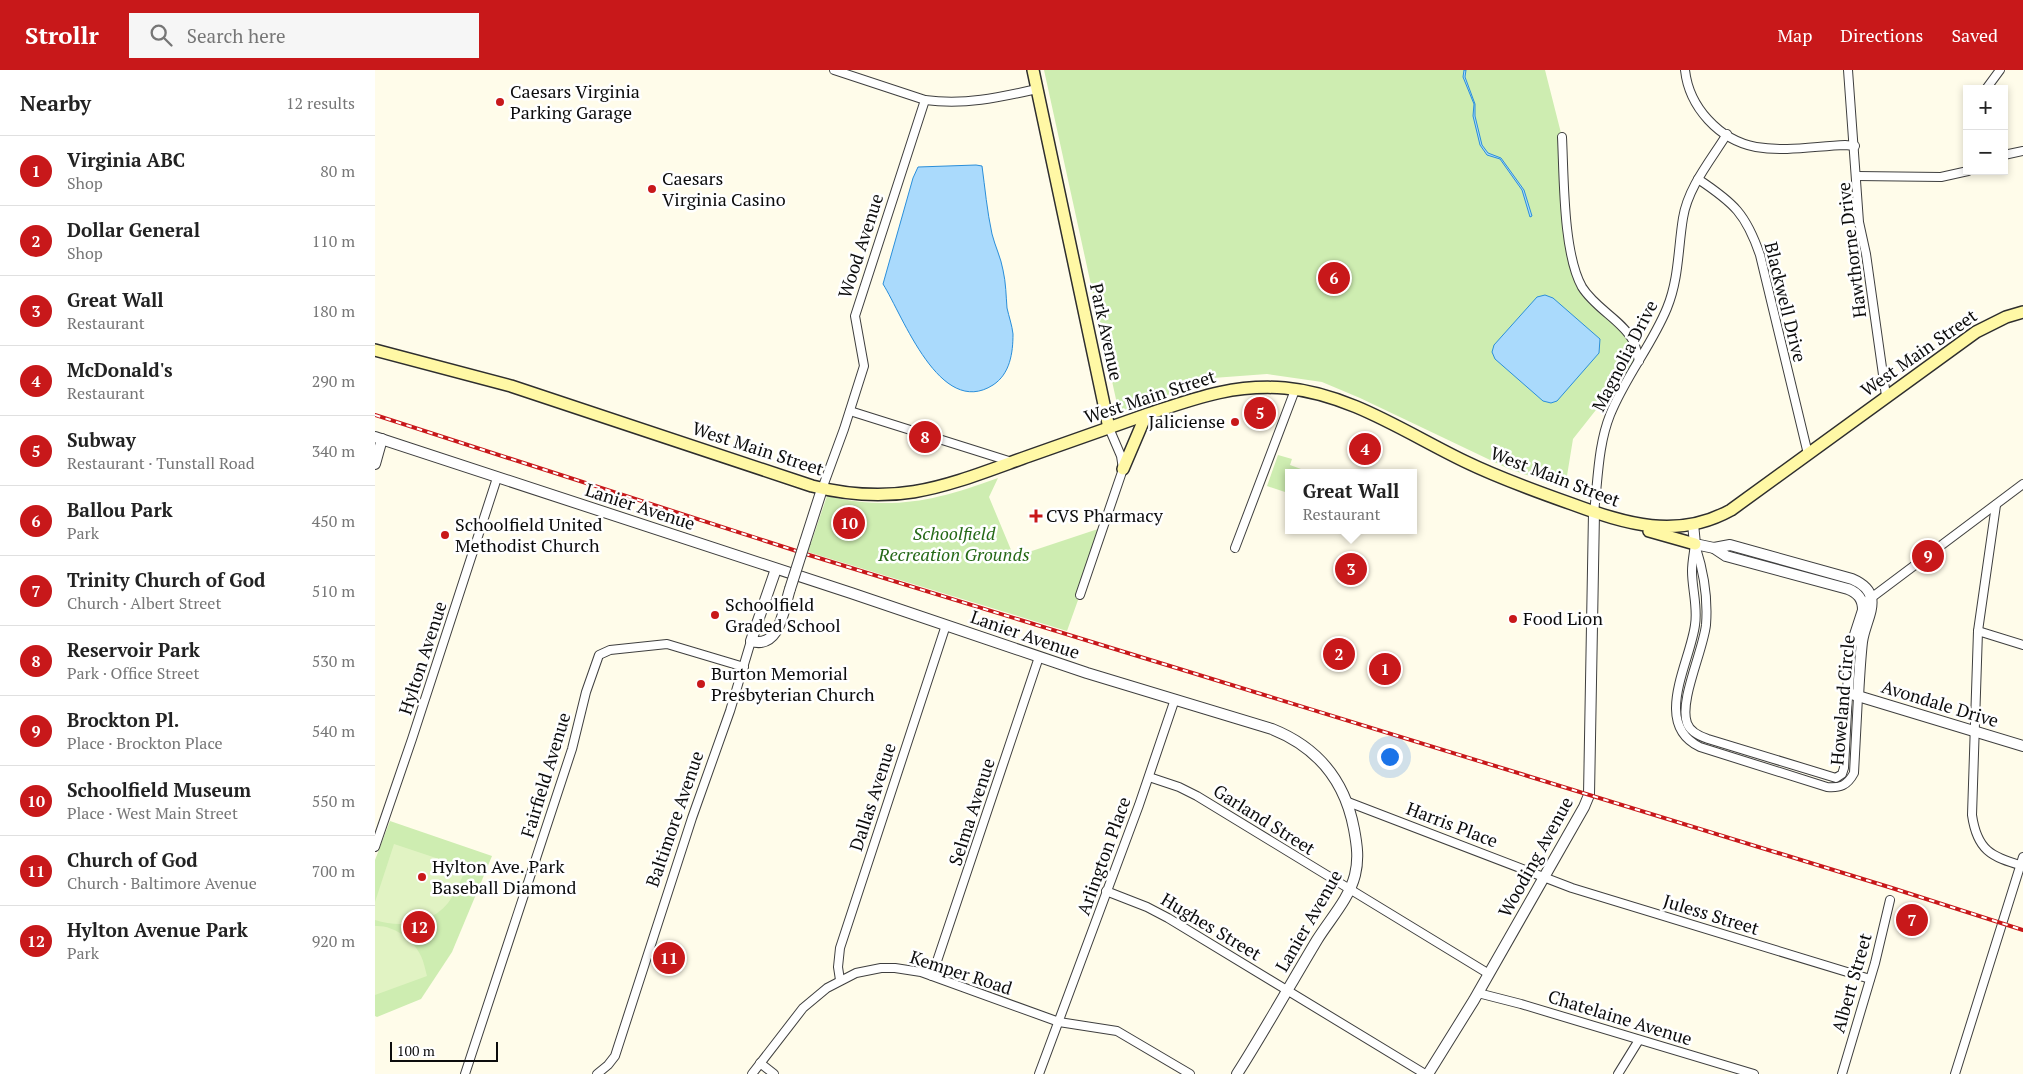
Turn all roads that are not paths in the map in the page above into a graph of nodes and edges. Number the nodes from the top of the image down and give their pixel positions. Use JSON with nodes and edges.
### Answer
{"nodes":[{"id":1,"x":834,"y":70,"type":"edge"},
{"id":2,"x":1033,"y":70,"type":"edge"},
{"id":3,"x":1685,"y":70,"type":"edge"},
{"id":4,"x":1849,"y":70,"type":"edge"},
{"id":5,"x":2000,"y":70,"type":"edge"},
{"id":6,"x":1989,"y":85,"type":"edge"},
{"id":7,"x":1037,"y":89,"type":"junction"},
{"id":8,"x":925,"y":100,"type":"junction"},
{"id":9,"x":1727,"y":134,"type":"junction"},
{"id":10,"x":1562,"y":137,"type":"dead end"},
{"id":11,"x":1855,"y":146,"type":"junction"},
{"id":12,"x":2023,"y":152,"type":"edge"},
{"id":13,"x":2008,"y":154,"type":"edge"},
{"id":14,"x":1963,"y":172,"type":"edge"},
{"id":15,"x":1857,"y":176,"type":"junction"},
{"id":16,"x":1699,"y":179,"type":"junction"},
{"id":17,"x":2023,"y":312,"type":"edge"},
{"id":18,"x":375,"y":350,"type":"edge"},
{"id":19,"x":1639,"y":360,"type":"junction"},
{"id":20,"x":1295,"y":390,"type":"junction"},
{"id":21,"x":1886,"y":396,"type":"junction"},
{"id":22,"x":850,"y":411,"type":"junction"},
{"id":23,"x":1146,"y":415,"type":"junction"},
{"id":24,"x":1109,"y":428,"type":"junction"},
{"id":25,"x":379,"y":438,"type":"edge"},
{"id":26,"x":1808,"y":454,"type":"junction"},
{"id":27,"x":1012,"y":462,"type":"junction"},
{"id":28,"x":375,"y":464,"type":"edge"},
{"id":29,"x":1123,"y":469,"type":"junction"},
{"id":30,"x":497,"y":478,"type":"junction"},
{"id":31,"x":2023,"y":484,"type":"edge"},
{"id":32,"x":822,"y":489,"type":"junction"},
{"id":33,"x":1995,"y":505,"type":"junction"},
{"id":34,"x":1594,"y":512,"type":"junction"},
{"id":35,"x":1624,"y":522,"type":"junction"},
{"id":36,"x":1693,"y":524,"type":"junction"},
{"id":37,"x":1695,"y":544,"type":"junction"},
{"id":38,"x":1235,"y":548,"type":"dead end"},
{"id":39,"x":1714,"y":548,"type":"junction"},
{"id":40,"x":1789,"y":562,"type":"junction"},
{"id":41,"x":776,"y":569,"type":"junction"},
{"id":42,"x":1787,"y":572,"type":"junction"},
{"id":43,"x":1080,"y":595,"type":"dead end"},
{"id":44,"x":1867,"y":601,"type":"junction"},
{"id":45,"x":1696,"y":615,"type":"junction"},
{"id":46,"x":1706,"y":616,"type":"junction"},
{"id":47,"x":946,"y":625,"type":"junction"},
{"id":48,"x":1978,"y":631,"type":"junction"},
{"id":49,"x":751,"y":641,"type":"junction"},
{"id":50,"x":2023,"y":644,"type":"edge"},
{"id":51,"x":1688,"y":656,"type":"junction"},
{"id":52,"x":1039,"y":657,"type":"junction"},
{"id":53,"x":1698,"y":659,"type":"junction"},
{"id":54,"x":743,"y":667,"type":"junction"},
{"id":55,"x":1848,"y":693,"type":"junction"},
{"id":56,"x":1858,"y":697,"type":"junction"},
{"id":57,"x":1677,"y":698,"type":"junction"},
{"id":58,"x":1175,"y":700,"type":"junction"},
{"id":59,"x":1687,"y":701,"type":"junction"},
{"id":60,"x":1975,"y":732,"type":"junction"},
{"id":61,"x":1708,"y":739,"type":"junction"},
{"id":62,"x":2023,"y":746,"type":"edge"},
{"id":63,"x":1705,"y":748,"type":"junction"},
{"id":64,"x":1845,"y":750,"type":"junction"},
{"id":65,"x":1856,"y":752,"type":"junction"},
{"id":66,"x":1814,"y":772,"type":"junction"},
{"id":67,"x":1149,"y":777,"type":"junction"},
{"id":68,"x":1811,"y":782,"type":"junction"},
{"id":69,"x":1347,"y":802,"type":"junction"},
{"id":70,"x":375,"y":847,"type":"edge"},
{"id":71,"x":2022,"y":863,"type":"edge"},
{"id":72,"x":1544,"y":878,"type":"junction"},
{"id":73,"x":1350,"y":889,"type":"junction"},
{"id":74,"x":1106,"y":891,"type":"junction"},
{"id":75,"x":1890,"y":900,"type":"dead end"},
{"id":76,"x":1489,"y":974,"type":"junction"},
{"id":77,"x":931,"y":976,"type":"junction"},
{"id":78,"x":1870,"y":979,"type":"junction"},
{"id":79,"x":840,"y":980,"type":"junction"},
{"id":80,"x":1288,"y":991,"type":"junction"},
{"id":81,"x":1478,"y":993,"type":"junction"},
{"id":82,"x":1059,"y":1022,"type":"junction"},
{"id":83,"x":1639,"y":1040,"type":"junction"},
{"id":84,"x":760,"y":1063,"type":"junction"},
{"id":85,"x":465,"y":1074,"type":"edge"},
{"id":86,"x":597,"y":1074,"type":"edge"},
{"id":87,"x":752,"y":1074,"type":"edge"},
{"id":88,"x":774,"y":1074,"type":"edge"},
{"id":89,"x":1039,"y":1074,"type":"edge"},
{"id":90,"x":1190,"y":1074,"type":"edge"},
{"id":91,"x":1237,"y":1074,"type":"edge"},
{"id":92,"x":1426,"y":1074,"type":"edge"},
{"id":93,"x":1618,"y":1074,"type":"edge"},
{"id":94,"x":1754,"y":1074,"type":"edge"},
{"id":95,"x":1842,"y":1074,"type":"edge"},
{"id":96,"x":1955,"y":1074,"type":"edge"}],
"edges":[{"from":1,"to":8,"type":"street"},
{"from":2,"to":7,"type":"main road","name":"Park Avenue"},
{"from":3,"to":9,"type":"street"},
{"from":4,"to":11,"type":"street","name":"Hawthorne Drive"},
{"from":5,"to":6,"type":"street"},
{"from":7,"to":8,"type":"street"},
{"from":7,"to":24,"type":"main road","name":"Park Avenue"},
{"from":8,"to":22,"type":"street","name":"Wood Avenue"},
{"from":9,"to":11,"type":"street"},
{"from":9,"to":16,"type":"street","name":"Magnolia Drive"},
{"from":10,"to":19,"type":"street"},
{"from":11,"to":15,"type":"street","name":"Hawthorne Drive"},
{"from":12,"to":13,"type":"street"},
{"from":14,"to":15,"type":"street"},
{"from":15,"to":21,"type":"street","name":"Hawthorne Drive"},
{"from":16,"to":19,"type":"street","name":"Magnolia Drive"},
{"from":16,"to":26,"type":"street","name":"Blackwell Drive"},
{"from":17,"to":21,"type":"main road","name":"West Main Street"},
{"from":18,"to":32,"type":"main road","name":"West Main Street"},
{"from":19,"to":34,"type":"street","name":"Magnolia Drive"},
{"from":20,"to":23,"type":"main road","name":"West Main Street"},
{"from":20,"to":34,"type":"main road","name":"West Main Street"},
{"from":20,"to":38,"type":"street"},
{"from":21,"to":26,"type":"main road","name":"West Main Street"},
{"from":22,"to":27,"type":"street"},
{"from":22,"to":32,"type":"street","name":"Wood Avenue"},
{"from":23,"to":24,"type":"main road","name":"West Main Street"},
{"from":23,"to":29,"type":"main road"},
{"from":24,"to":27,"type":"main road","name":"West Main Street"},
{"from":24,"to":29,"type":"street","name":"Park Avenue"},
{"from":25,"to":28,"type":"street"},
{"from":25,"to":30,"type":"street","name":"Lanier Avenue"},
{"from":26,"to":36,"type":"main road","name":"West Main Street"},
{"from":27,"to":32,"type":"main road","name":"West Main Street"},
{"from":29,"to":43,"type":"street"},
{"from":30,"to":41,"type":"street","name":"Lanier Avenue"},
{"from":30,"to":70,"type":"street","name":"Hylton Avenue"},
{"from":31,"to":33,"type":"street"},
{"from":32,"to":49,"type":"street","name":"Wood Avenue","bridge":true},
{"from":33,"to":44,"type":"street"},
{"from":33,"to":48,"type":"street"},
{"from":34,"to":35,"type":"main road","name":"West Main Street"},
{"from":34,"to":72,"type":"street","name":"Wooding Avenue"},
{"from":35,"to":36,"type":"main road","name":"West Main Street"},
{"from":35,"to":37,"type":"main road"},
{"from":36,"to":37,"type":"street","name":"Howeland Circle"},
{"from":37,"to":39,"type":"street"},
{"from":37,"to":45,"type":"street","name":"Howeland Circle"},
{"from":37,"to":46,"type":"street","name":"Howeland Circle"},
{"from":39,"to":40,"type":"street"},
{"from":39,"to":42,"type":"street"},
{"from":40,"to":42,"type":"street"},
{"from":40,"to":44,"type":"street"},
{"from":41,"to":47,"type":"street","name":"Lanier Avenue"},
{"from":41,"to":49,"type":"street","name":"Baltimore Avenue"},
{"from":42,"to":44,"type":"street"},
{"from":44,"to":55,"type":"street","name":"Howeland Circle"},
{"from":44,"to":56,"type":"street","name":"Howeland Circle"},
{"from":45,"to":46,"type":"street"},
{"from":45,"to":51,"type":"street","name":"Howeland Circle"},
{"from":46,"to":53,"type":"street","name":"Howeland Circle"},
{"from":47,"to":52,"type":"street","name":"Lanier Avenue"},
{"from":47,"to":79,"type":"street","name":"Dallas Avenue"},
{"from":48,"to":50,"type":"street"},
{"from":48,"to":60,"type":"street"},
{"from":49,"to":54,"type":"street","name":"Baltimore Avenue"},
{"from":51,"to":53,"type":"street"},
{"from":51,"to":57,"type":"street","name":"Howeland Circle"},
{"from":52,"to":58,"type":"street","name":"Lanier Avenue"},
{"from":52,"to":77,"type":"street","name":"Selma Avenue"},
{"from":53,"to":59,"type":"street","name":"Howeland Circle"},
{"from":54,"to":85,"type":"street","name":"Fairfield Avenue"},
{"from":54,"to":86,"type":"street","name":"Baltimore Avenue"},
{"from":55,"to":56,"type":"street","name":"Avondale Drive"},
{"from":55,"to":64,"type":"street","name":"Howeland Circle"},
{"from":56,"to":60,"type":"street","name":"Avondale Drive"},
{"from":56,"to":65,"type":"street","name":"Howeland Circle"},
{"from":57,"to":59,"type":"street"},
{"from":57,"to":63,"type":"street","name":"Howeland Circle"},
{"from":58,"to":67,"type":"street","name":"Arlington Place"},
{"from":58,"to":69,"type":"street","name":"Lanier Avenue"},
{"from":59,"to":61,"type":"street","name":"Howeland Circle"},
{"from":60,"to":62,"type":"street","name":"Avondale Drive"},
{"from":60,"to":71,"type":"street"},
{"from":61,"to":63,"type":"street"},
{"from":61,"to":66,"type":"street","name":"Howeland Circle"},
{"from":63,"to":68,"type":"street","name":"Howeland Circle"},
{"from":64,"to":65,"type":"street"},
{"from":64,"to":66,"type":"street","name":"Howeland Circle"},
{"from":65,"to":68,"type":"street","name":"Howeland Circle"},
{"from":66,"to":68,"type":"street"},
{"from":67,"to":73,"type":"street","name":"Garland Street"},
{"from":67,"to":74,"type":"street","name":"Arlington Place"},
{"from":69,"to":72,"type":"street","name":"Harris Place"},
{"from":69,"to":73,"type":"street","name":"Lanier Avenue"},
{"from":71,"to":96,"type":"street"},
{"from":72,"to":76,"type":"street","name":"Wooding Avenue"},
{"from":72,"to":78,"type":"street","name":"Juless Street"},
{"from":73,"to":76,"type":"street","name":"Garland Street"},
{"from":73,"to":80,"type":"street","name":"Lanier Avenue"},
{"from":74,"to":80,"type":"street","name":"Hughes Street"},
{"from":74,"to":82,"type":"street","name":"Arlington Place"},
{"from":75,"to":78,"type":"street","name":"Albert Street"},
{"from":76,"to":81,"type":"street","name":"Wooding Avenue"},
{"from":77,"to":79,"type":"street","name":"Kemper Road"},
{"from":77,"to":82,"type":"street","name":"Kemper Road"},
{"from":78,"to":95,"type":"street","name":"Albert Street"},
{"from":79,"to":84,"type":"street","name":"Kemper Road"},
{"from":80,"to":91,"type":"street","name":"Lanier Avenue"},
{"from":80,"to":92,"type":"street","name":"Hughes Street"},
{"from":81,"to":83,"type":"street","name":"Chatelaine Avenue"},
{"from":81,"to":92,"type":"street","name":"Wooding Avenue"},
{"from":82,"to":89,"type":"street","name":"Arlington Place"},
{"from":82,"to":90,"type":"street","name":"Kemper Road"},
{"from":83,"to":93,"type":"street"},
{"from":83,"to":94,"type":"street","name":"Chatelaine Avenue"},
{"from":84,"to":87,"type":"street","name":"Kemper Road"},
{"from":84,"to":88,"type":"street"}]}
